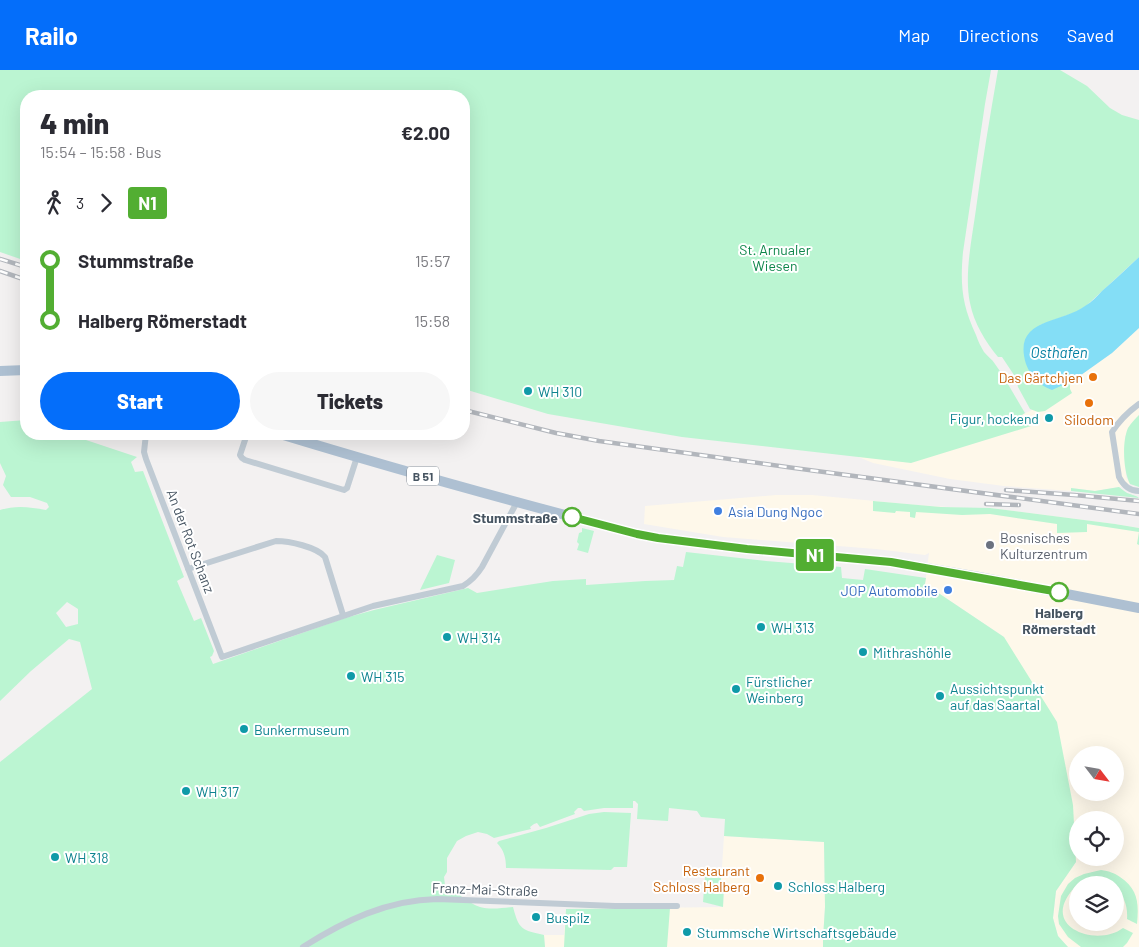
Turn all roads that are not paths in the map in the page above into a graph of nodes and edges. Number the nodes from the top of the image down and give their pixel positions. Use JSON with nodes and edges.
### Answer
{"nodes":[{"id":1,"x":0,"y":370,"type":"edge"},
{"id":2,"x":20,"y":370,"type":"edge"},
{"id":3,"x":1139,"y":404,"type":"edge"},
{"id":4,"x":145,"y":440,"type":"edge"},
{"id":5,"x":245,"y":440,"type":"edge"},
{"id":6,"x":300,"y":440,"type":"edge"},
{"id":7,"x":357,"y":457,"type":"junction"},
{"id":8,"x":1139,"y":491,"type":"edge"},
{"id":9,"x":517,"y":502,"type":"junction"},
{"id":10,"x":188,"y":569,"type":"junction"},
{"id":11,"x":1139,"y":608,"type":"edge"},
{"id":12,"x":343,"y":615,"type":"junction"},
{"id":13,"x":677,"y":906,"type":"dead end"},
{"id":14,"x":303,"y":947,"type":"edge"}],
"edges":[{"from":1,"to":2,"type":"main road"},
{"from":3,"to":8,"type":"street"},
{"from":4,"to":10,"type":"street","name":"An der Rot Schanz"},
{"from":5,"to":7,"type":"street"},
{"from":6,"to":7,"type":"main road","number":"B 51"},
{"from":7,"to":9,"type":"main road","number":"B 51"},
{"from":9,"to":11,"type":"main road","number":"B 51"},
{"from":9,"to":12,"type":"street"},
{"from":10,"to":12,"type":"street"},
{"from":10,"to":12,"type":"street","name":"An der Rot Schanz"},
{"from":13,"to":14,"type":"street","name":"Franz-Mai-Straße"}]}
